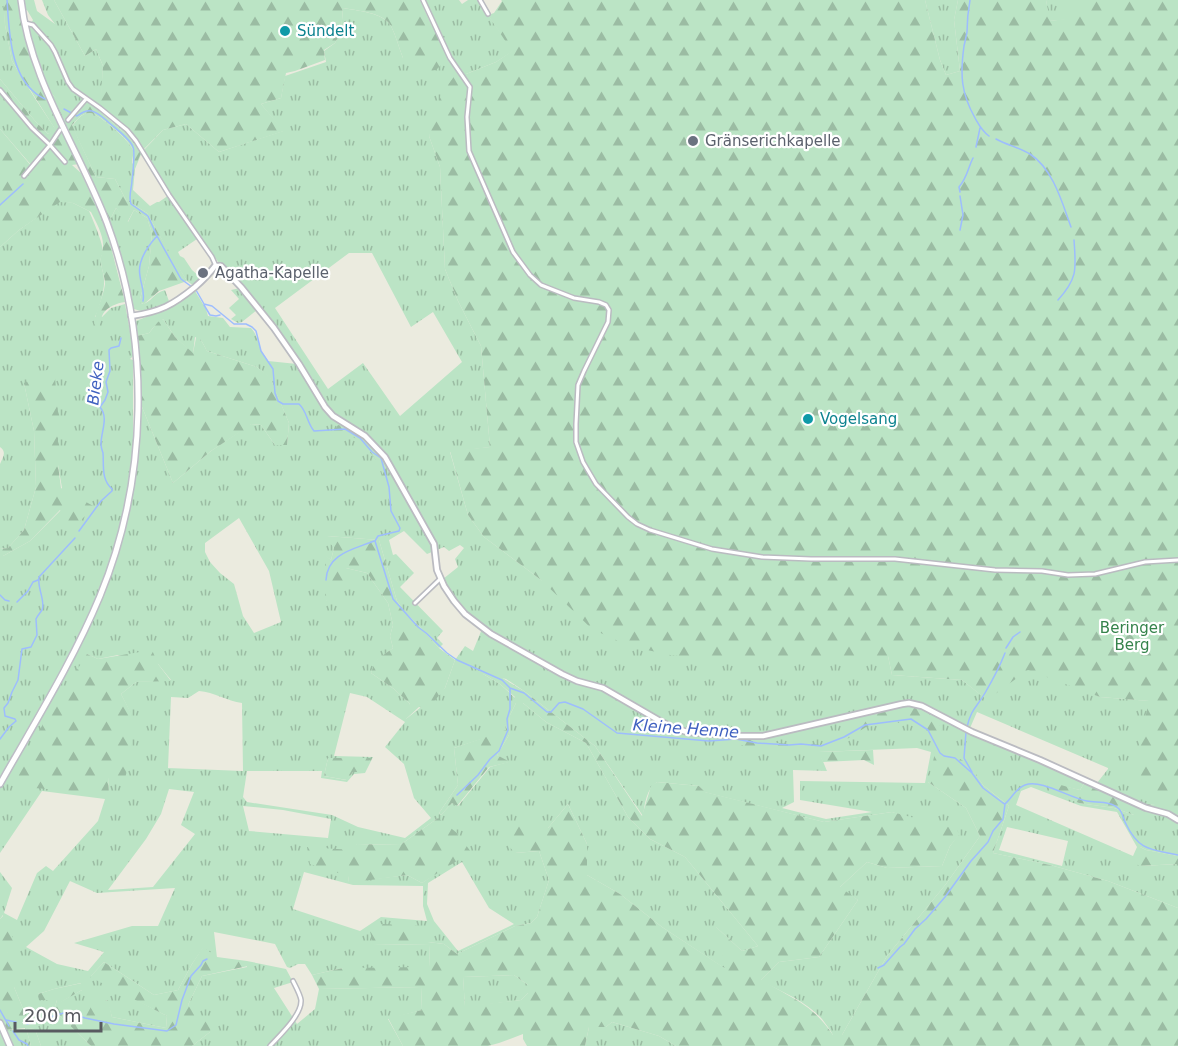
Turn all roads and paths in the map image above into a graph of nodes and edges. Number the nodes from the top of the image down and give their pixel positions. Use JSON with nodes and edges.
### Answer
{"nodes":[{"id":1,"x":21,"y":0,"type":"edge"},
{"id":2,"x":423,"y":0,"type":"edge"},
{"id":3,"x":480,"y":0,"type":"edge"},
{"id":4,"x":488,"y":14,"type":"dead end"},
{"id":5,"x":25,"y":23,"type":"junction"},
{"id":6,"x":0,"y":90,"type":"edge"},
{"id":7,"x":86,"y":99,"type":"junction"},
{"id":8,"x":68,"y":120,"type":"dead end"},
{"id":9,"x":60,"y":130,"type":"dead end"},
{"id":10,"x":50,"y":145,"type":"junction"},
{"id":11,"x":65,"y":162,"type":"dead end"},
{"id":12,"x":24,"y":177,"type":"dead end"},
{"id":13,"x":216,"y":266,"type":"junction"},
{"id":14,"x":131,"y":316,"type":"junction"},
{"id":15,"x":1178,"y":560,"type":"edge"},
{"id":16,"x":440,"y":579,"type":"junction"},
{"id":17,"x":415,"y":603,"type":"dead end"},
{"id":18,"x":0,"y":784,"type":"edge"},
{"id":19,"x":1178,"y":820,"type":"edge"},
{"id":20,"x":293,"y":981,"type":"dead end"},
{"id":21,"x":0,"y":1023,"type":"edge"},
{"id":22,"x":10,"y":1046,"type":"edge"},
{"id":23,"x":270,"y":1046,"type":"edge"}],
"edges":[{"from":1,"to":5,"type":"main road"},
{"from":2,"to":15,"type":"street"},
{"from":3,"to":4,"type":"street"},
{"from":5,"to":7,"type":"street"},
{"from":5,"to":14,"type":"main road"},
{"from":6,"to":10,"type":"street"},
{"from":7,"to":8,"type":"street"},
{"from":7,"to":13,"type":"street"},
{"from":9,"to":10,"type":"street"},
{"from":10,"to":11,"type":"street"},
{"from":10,"to":12,"type":"street"},
{"from":13,"to":14,"type":"street"},
{"from":13,"to":16,"type":"street"},
{"from":14,"to":18,"type":"main road"},
{"from":16,"to":17,"type":"street"},
{"from":16,"to":19,"type":"street"},
{"from":20,"to":23,"type":"street"},
{"from":21,"to":22,"type":"main road"}]}
